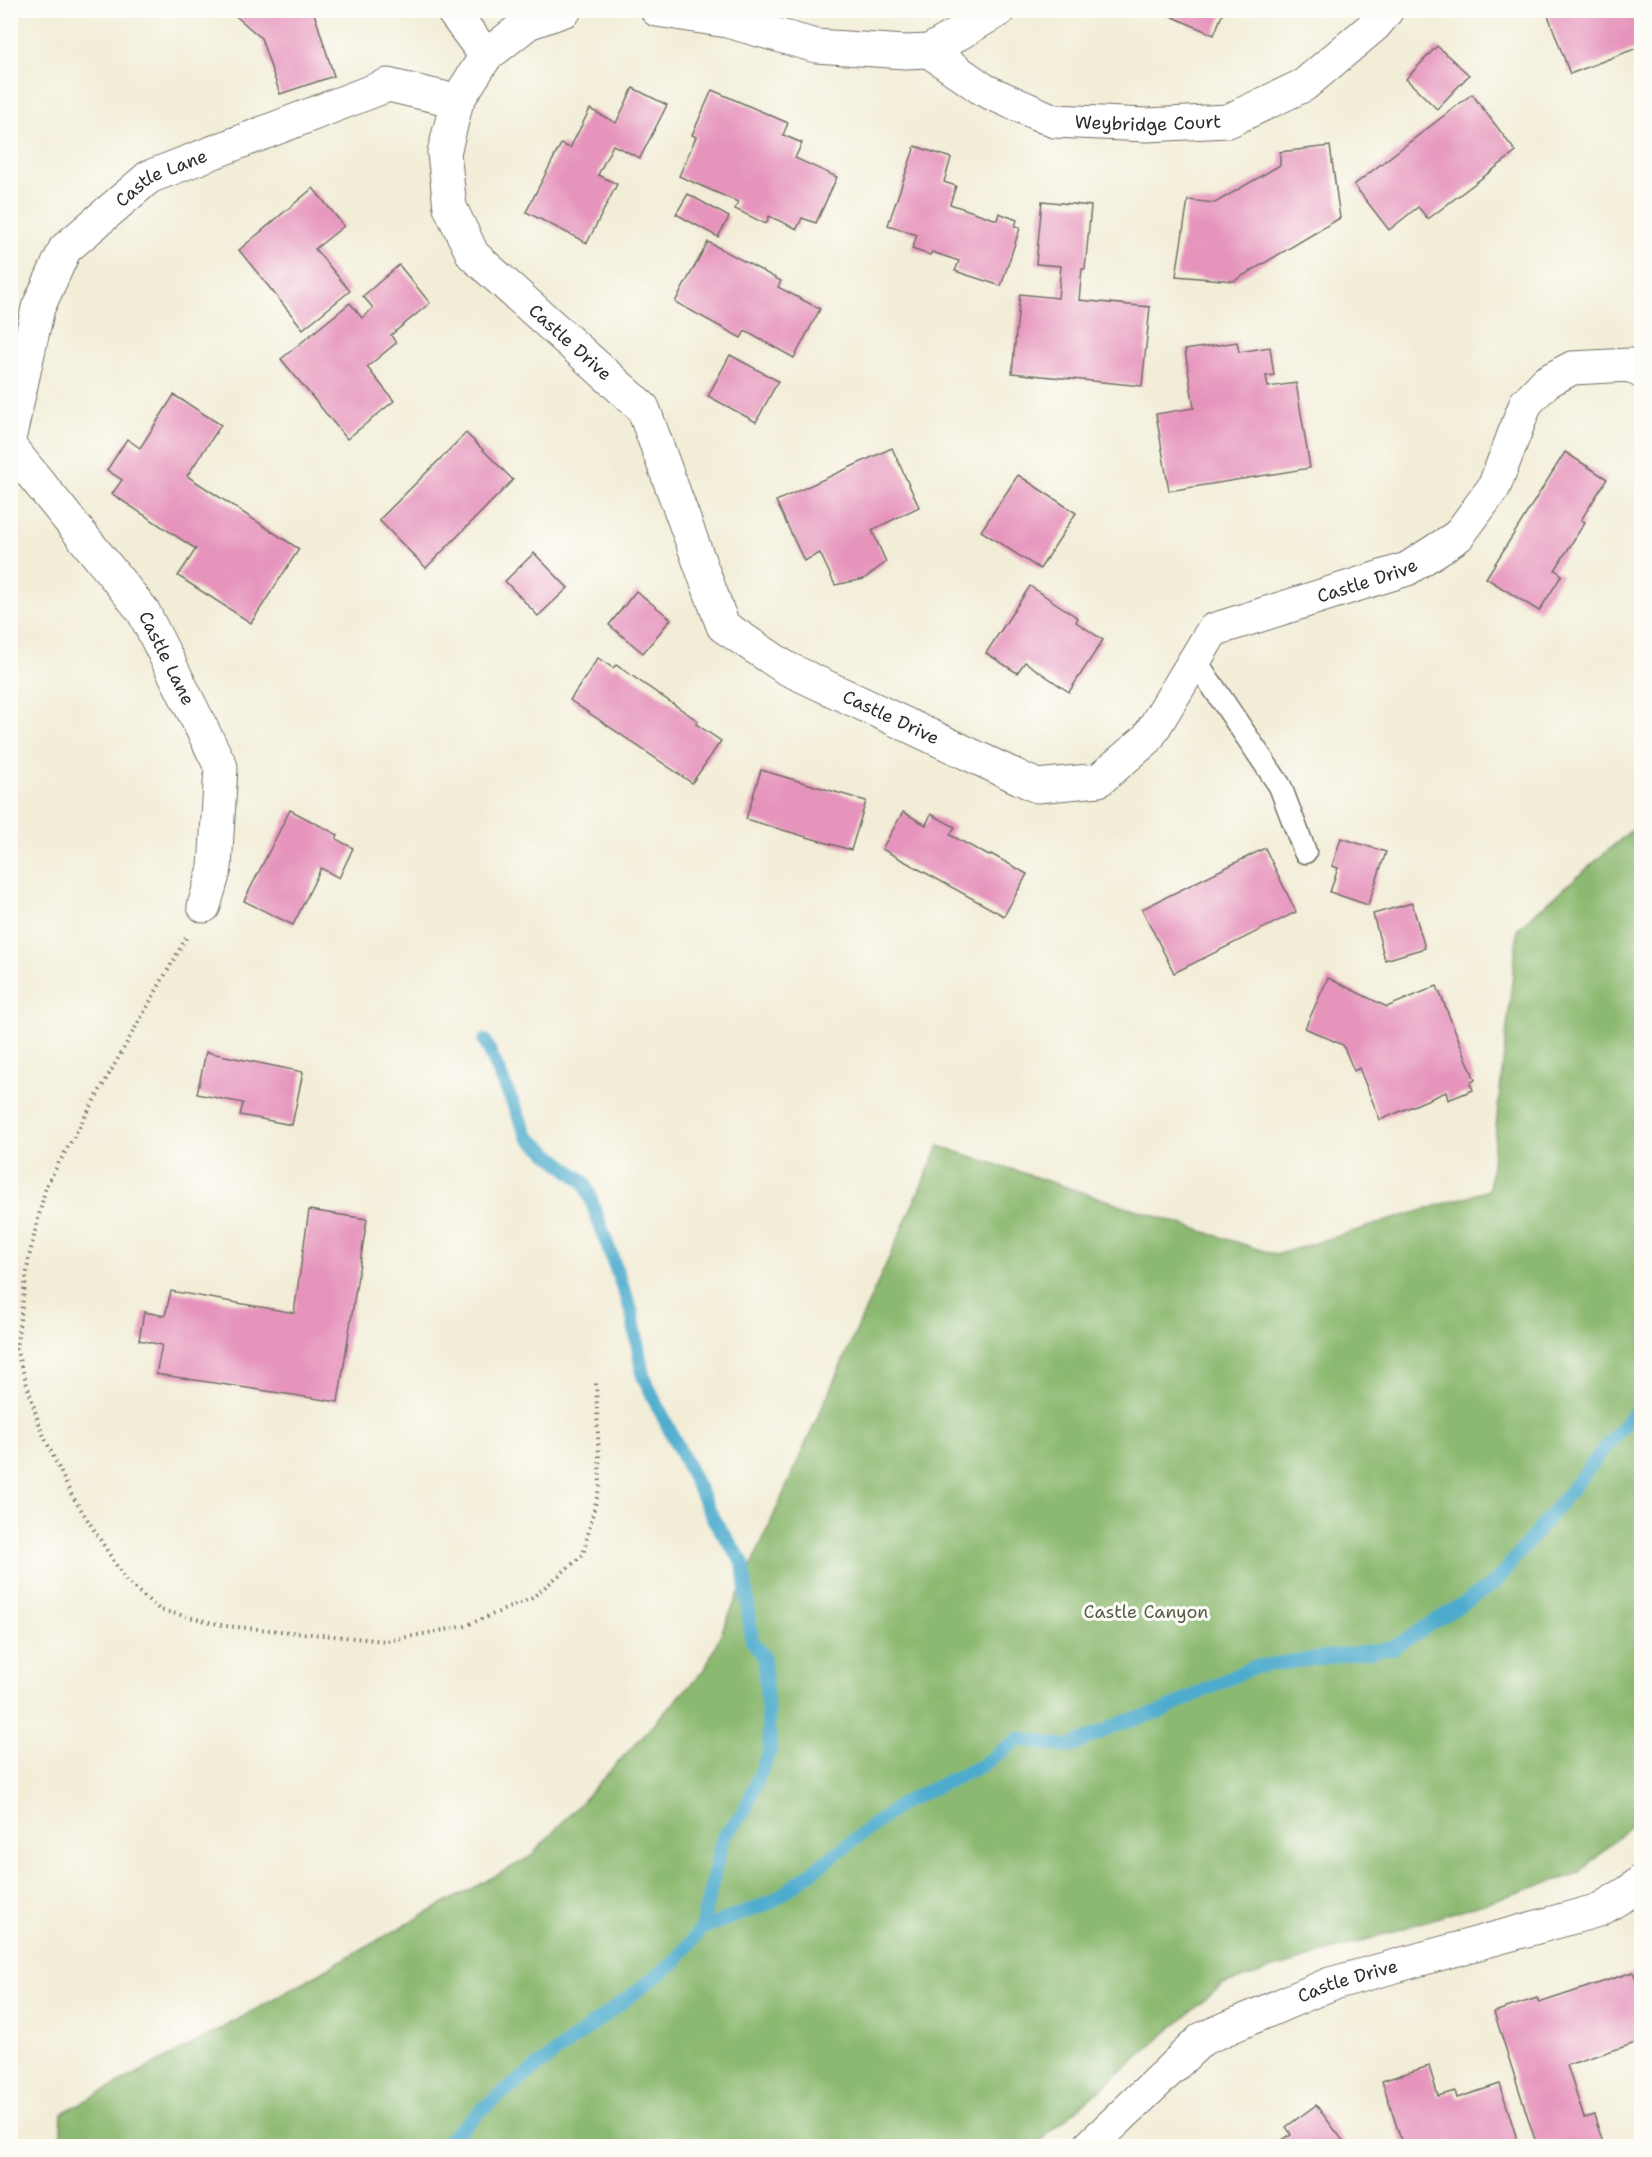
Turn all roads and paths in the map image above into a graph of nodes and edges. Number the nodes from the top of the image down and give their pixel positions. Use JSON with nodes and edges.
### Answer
{"nodes":[{"id":1,"x":452,"y":10,"type":"edge"},
{"id":2,"x":565,"y":10,"type":"edge"},
{"id":3,"x":657,"y":10,"type":"edge"},
{"id":4,"x":999,"y":10,"type":"edge"},
{"id":5,"x":1387,"y":10,"type":"edge"},
{"id":6,"x":929,"y":51,"type":"junction"},
{"id":7,"x":486,"y":56,"type":"junction"},
{"id":8,"x":456,"y":101,"type":"junction"},
{"id":9,"x":1641,"y":372,"type":"edge"},
{"id":10,"x":10,"y":435,"type":"edge"},
{"id":11,"x":10,"y":447,"type":"edge"},
{"id":12,"x":1195,"y":660,"type":"junction"},
{"id":13,"x":1305,"y":852,"type":"dead end"},
{"id":14,"x":204,"y":906,"type":"joint"},
{"id":15,"x":596,"y":1383,"type":"dead end"},
{"id":16,"x":1637,"y":1893,"type":"edge"},
{"id":17,"x":1090,"y":2146,"type":"edge"}],
"edges":[{"from":1,"to":7,"type":"street"},
{"from":2,"to":7,"type":"street","name":"Castle Drive"},
{"from":3,"to":6,"type":"street"},
{"from":4,"to":6,"type":"street"},
{"from":5,"to":6,"type":"street","name":"Weybridge Court"},
{"from":7,"to":8,"type":"street","name":"Castle Drive"},
{"from":8,"to":10,"type":"street","name":"Castle Lane"},
{"from":8,"to":12,"type":"street","name":"Castle Drive"},
{"from":9,"to":12,"type":"street","name":"Castle Drive"},
{"from":11,"to":14,"type":"street","name":"Castle Lane"},
{"from":12,"to":13,"type":"lane"},
{"from":14,"to":15,"type":"path"},
{"from":16,"to":17,"type":"street","name":"Castle Drive"}]}
